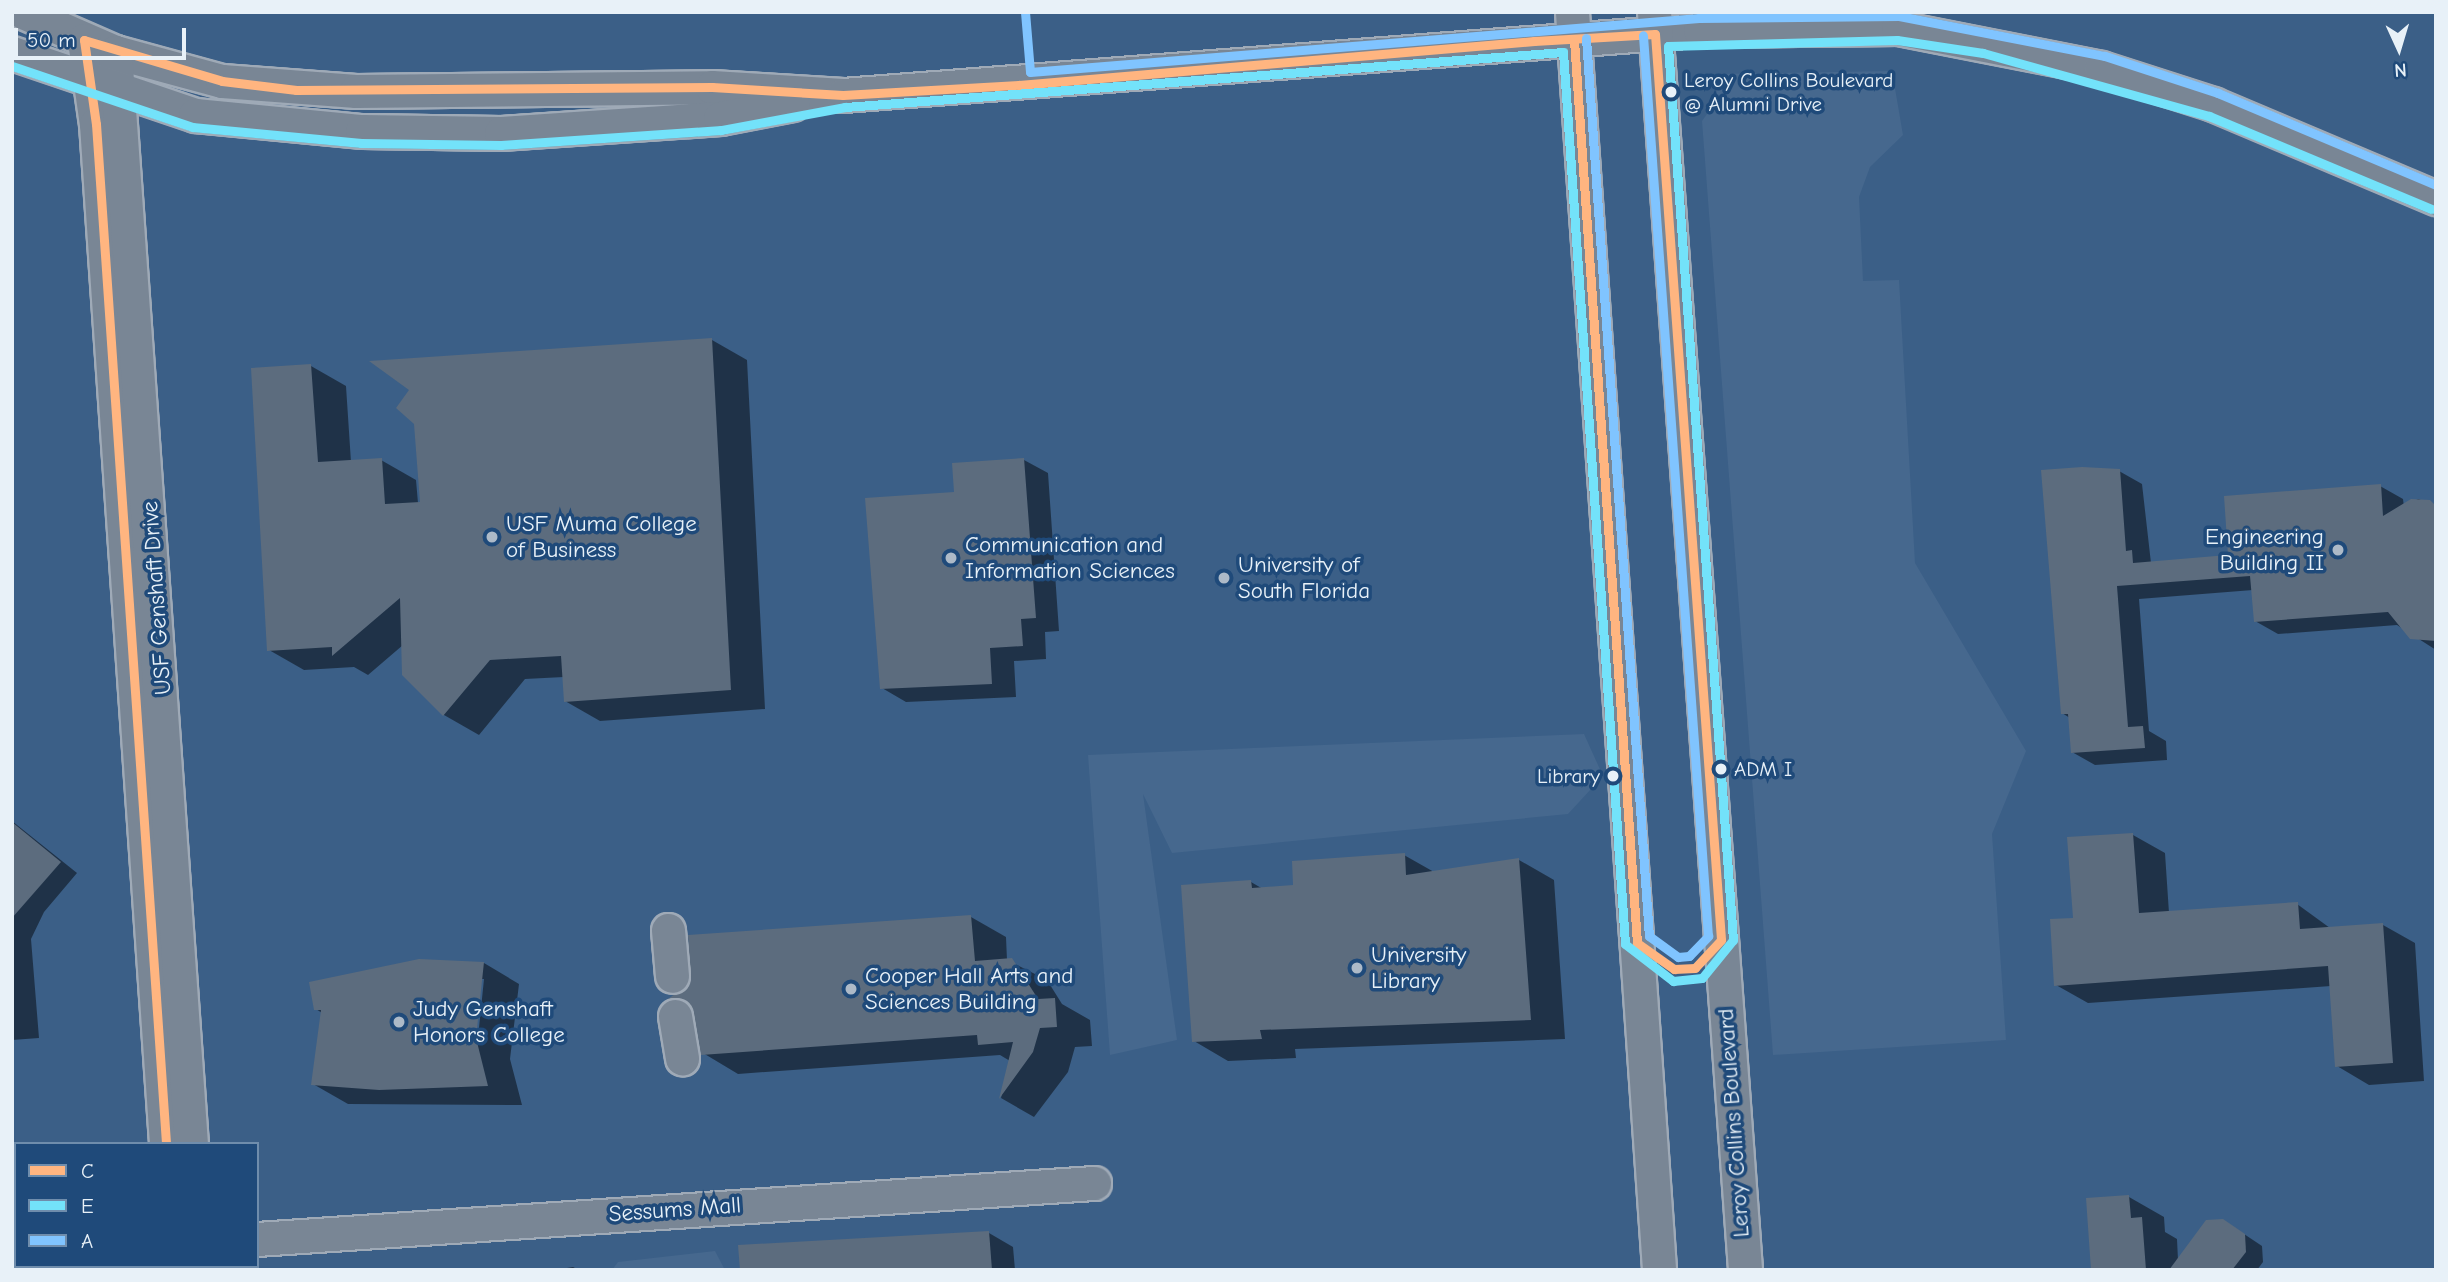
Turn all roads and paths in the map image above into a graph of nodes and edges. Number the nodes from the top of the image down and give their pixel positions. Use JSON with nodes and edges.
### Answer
{"nodes":[{"id":1,"x":23,"y":12,"type":"edge"},
{"id":2,"x":1654,"y":23,"type":"edge"},
{"id":3,"x":1573,"y":26,"type":"edge"},
{"id":4,"x":84,"y":40,"type":"junction"},
{"id":5,"x":115,"y":52,"type":"junction"},
{"id":6,"x":12,"y":53,"type":"edge"},
{"id":7,"x":105,"y":88,"type":"junction"},
{"id":8,"x":843,"y":95,"type":"junction"},
{"id":9,"x":2436,"y":198,"type":"edge"},
{"id":10,"x":668,"y":930,"type":"dead end"},
{"id":11,"x":672,"y":976,"type":"dead end"},
{"id":12,"x":675,"y":1016,"type":"dead end"},
{"id":13,"x":682,"y":1058,"type":"dead end"},
{"id":14,"x":166,"y":1142,"type":"edge"},
{"id":15,"x":191,"y":1142,"type":"edge"},
{"id":16,"x":1094,"y":1183,"type":"dead end"},
{"id":17,"x":259,"y":1239,"type":"edge"},
{"id":18,"x":1658,"y":1270,"type":"edge"},
{"id":19,"x":1745,"y":1270,"type":"edge"}],
"edges":[{"from":1,"to":4,"type":"street"},
{"from":2,"to":3,"type":"street"},
{"from":2,"to":9,"type":"street"},
{"from":2,"to":19,"type":"street","name":"Leroy Collins Boulevard"},
{"from":3,"to":8,"type":"street"},
{"from":3,"to":18,"type":"street"},
{"from":4,"to":5,"type":"street"},
{"from":4,"to":7,"type":"street"},
{"from":5,"to":7,"type":"street","name":"USF Genshaft Drive"},
{"from":5,"to":8,"type":"street"},
{"from":6,"to":7,"type":"street"},
{"from":7,"to":8,"type":"street"},
{"from":7,"to":14,"type":"street","name":"USF Genshaft Drive"},
{"from":7,"to":15,"type":"street","name":"USF Genshaft Drive"},
{"from":10,"to":11,"type":"street"},
{"from":12,"to":13,"type":"street"},
{"from":16,"to":17,"type":"street","name":"Sessums Mall"}]}
